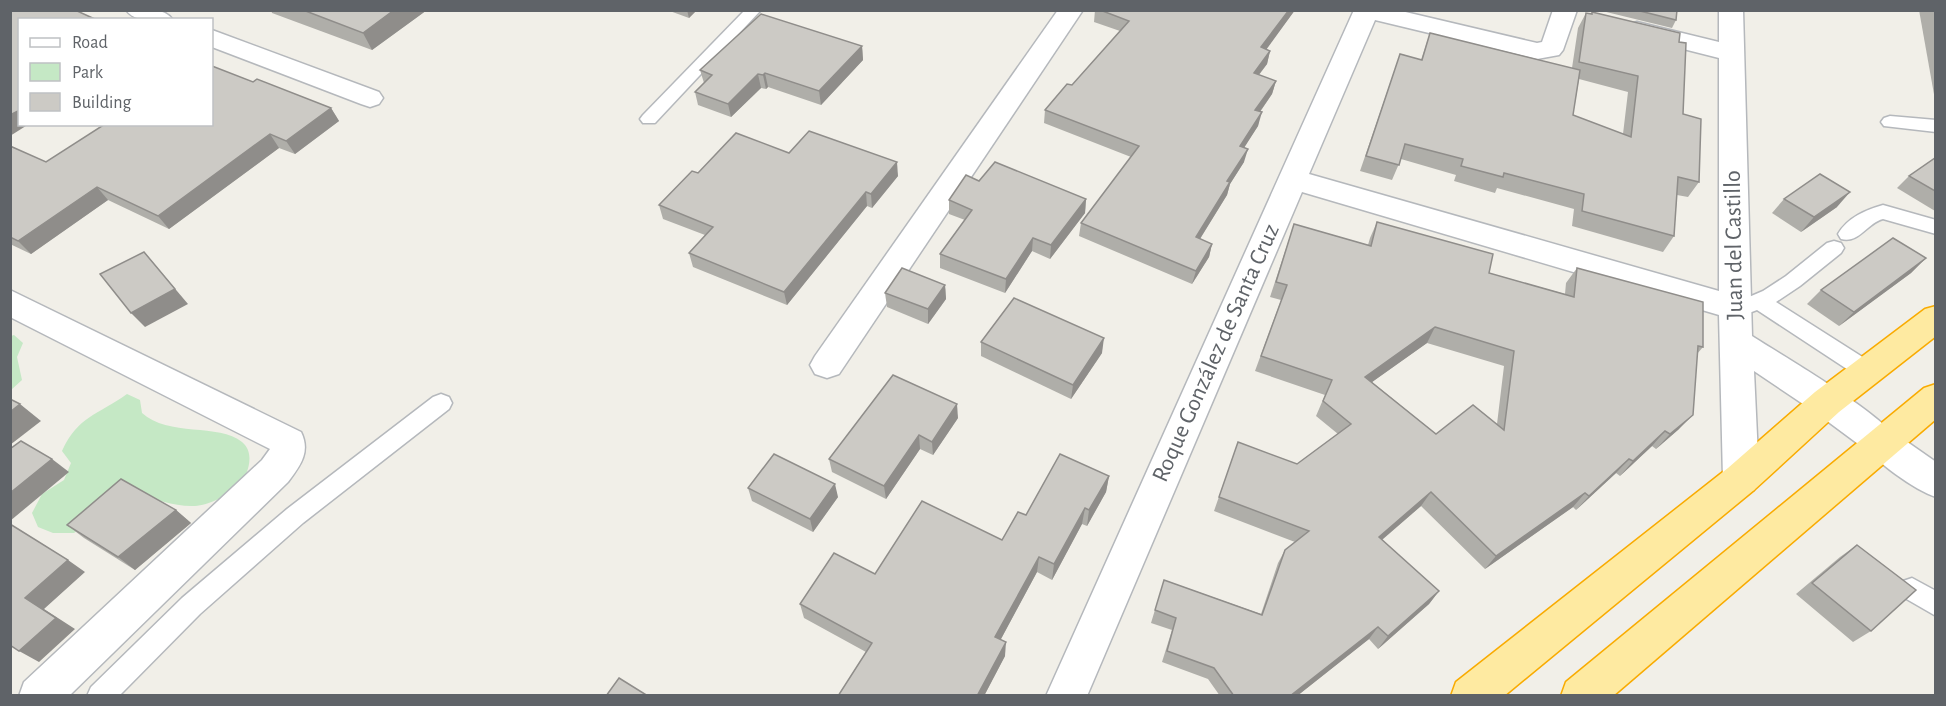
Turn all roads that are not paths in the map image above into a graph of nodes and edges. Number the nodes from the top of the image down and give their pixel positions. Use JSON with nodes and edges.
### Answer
{"nodes":[{"id":1,"x":138,"y":10,"type":"edge"},
{"id":2,"x":754,"y":10,"type":"edge"},
{"id":3,"x":1071,"y":10,"type":"edge"},
{"id":4,"x":1731,"y":10,"type":"edge"},
{"id":5,"x":1367,"y":11,"type":"edge"},
{"id":6,"x":1582,"y":16,"type":"edge"},
{"id":7,"x":156,"y":18,"type":"edge"},
{"id":8,"x":213,"y":38,"type":"edge"},
{"id":9,"x":1731,"y":53,"type":"junction"},
{"id":10,"x":370,"y":98,"type":"dead end"},
{"id":11,"x":649,"y":119,"type":"dead end"},
{"id":12,"x":1890,"y":122,"type":"dead end"},
{"id":13,"x":1935,"y":126,"type":"edge"},
{"id":14,"x":1292,"y":179,"type":"junction"},
{"id":15,"x":1935,"y":227,"type":"edge"},
{"id":16,"x":10,"y":303,"type":"edge"},
{"id":17,"x":1748,"y":305,"type":"junction"},
{"id":18,"x":1935,"y":318,"type":"edge"},
{"id":19,"x":1736,"y":342,"type":"junction"},
{"id":20,"x":826,"y":365,"type":"dead end"},
{"id":21,"x":1867,"y":371,"type":"junction"},
{"id":22,"x":1935,"y":398,"type":"edge"},
{"id":23,"x":1827,"y":402,"type":"junction"},
{"id":24,"x":441,"y":403,"type":"dead end"},
{"id":25,"x":1881,"y":442,"type":"junction"},
{"id":26,"x":1741,"y":479,"type":"junction"},
{"id":27,"x":1935,"y":482,"type":"edge"},
{"id":28,"x":1912,"y":589,"type":"edge"},
{"id":29,"x":1935,"y":605,"type":"edge"},
{"id":30,"x":39,"y":696,"type":"edge"},
{"id":31,"x":100,"y":696,"type":"edge"},
{"id":32,"x":1066,"y":696,"type":"edge"},
{"id":33,"x":1471,"y":696,"type":"edge"},
{"id":34,"x":1581,"y":696,"type":"edge"}],
"edges":[{"from":1,"to":7,"type":"street"},
{"from":2,"to":11,"type":"lane"},
{"from":3,"to":20,"type":"street"},
{"from":4,"to":9,"type":"street","name":"Juan del Castillo"},
{"from":5,"to":6,"type":"street"},
{"from":5,"to":14,"type":"street","name":"Roque González de Santa Cruz"},
{"from":6,"to":9,"type":"street"},
{"from":8,"to":10,"type":"street"},
{"from":9,"to":17,"type":"street","name":"Juan del Castillo"},
{"from":12,"to":13,"type":"lane"},
{"from":14,"to":17,"type":"street"},
{"from":14,"to":32,"type":"street","name":"Roque González de Santa Cruz"},
{"from":15,"to":17,"type":"lane"},
{"from":16,"to":30,"type":"street"},
{"from":17,"to":19,"type":"street","name":"Juan del Castillo"},
{"from":17,"to":21,"type":"lane"},
{"from":18,"to":21,"type":"highway"},
{"from":19,"to":23,"type":"street"},
{"from":19,"to":26,"type":"street","name":"Juan del Castillo"},
{"from":21,"to":23,"type":"highway"},
{"from":22,"to":25,"type":"highway"},
{"from":23,"to":25,"type":"street"},
{"from":23,"to":26,"type":"highway"},
{"from":24,"to":31,"type":"lane"},
{"from":25,"to":27,"type":"street"},
{"from":25,"to":34,"type":"highway"},
{"from":26,"to":33,"type":"highway"},
{"from":28,"to":29,"type":"lane"}]}
